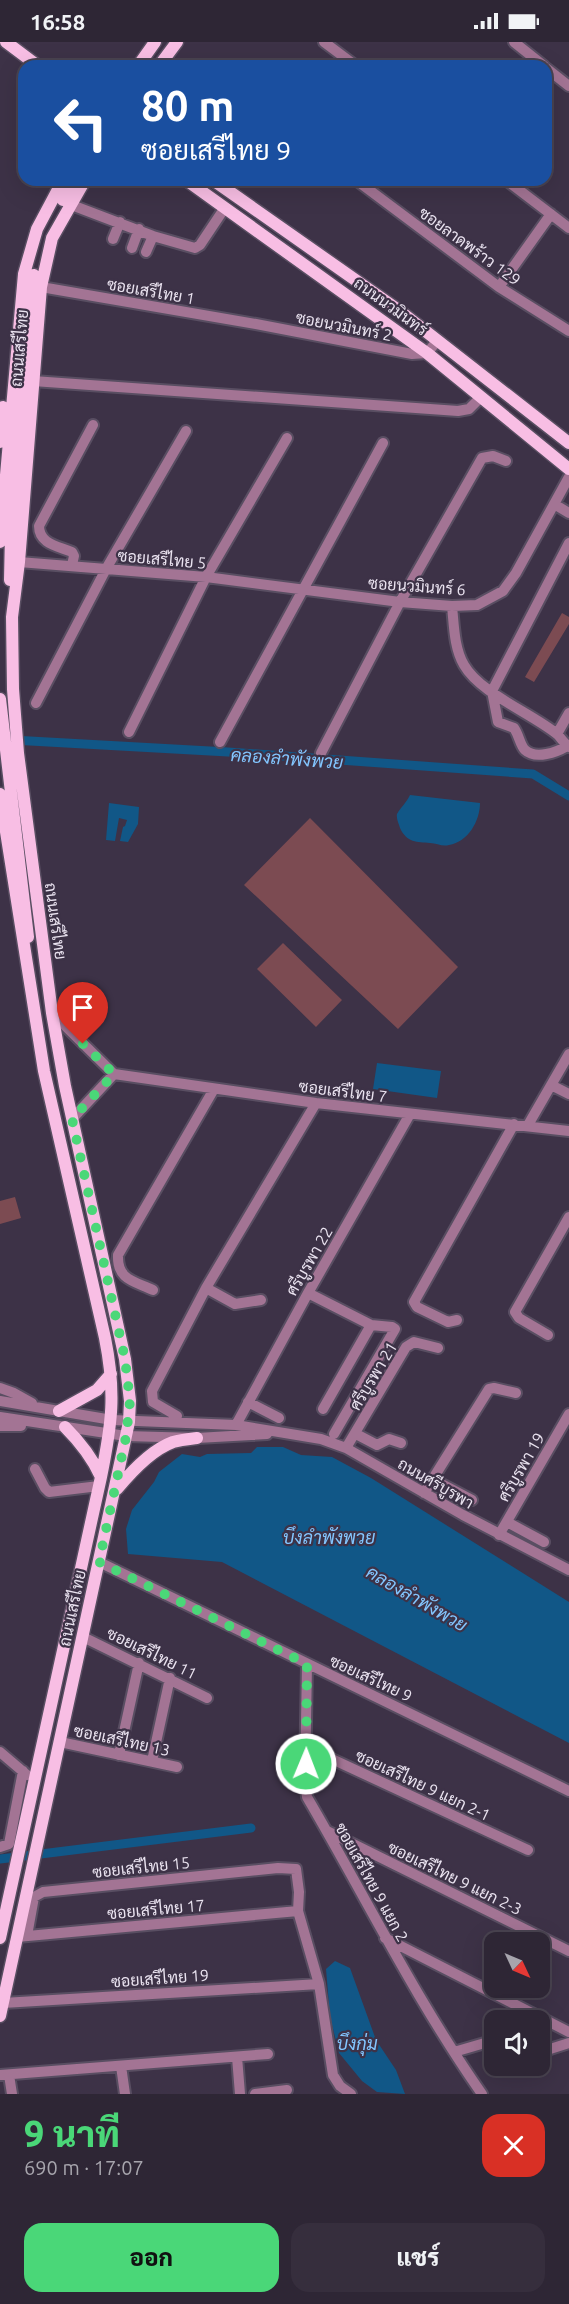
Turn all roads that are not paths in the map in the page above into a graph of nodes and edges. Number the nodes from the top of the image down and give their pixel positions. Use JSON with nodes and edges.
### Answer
{"nodes":[{"id":1,"x":6,"y":42,"type":"edge"},
{"id":2,"x":147,"y":42,"type":"edge"},
{"id":3,"x":155,"y":42,"type":"edge"},
{"id":4,"x":167,"y":42,"type":"edge"},
{"id":5,"x":177,"y":42,"type":"edge"},
{"id":6,"x":324,"y":42,"type":"edge"},
{"id":7,"x":514,"y":42,"type":"edge"},
{"id":8,"x":30,"y":60,"type":"edge"},
{"id":9,"x":134,"y":60,"type":"edge"},
{"id":10,"x":142,"y":60,"type":"edge"},
{"id":11,"x":154,"y":60,"type":"edge"},
{"id":12,"x":166,"y":60,"type":"edge"},
{"id":13,"x":348,"y":60,"type":"edge"},
{"id":14,"x":536,"y":60,"type":"edge"},
{"id":15,"x":552,"y":73,"type":"edge"},
{"id":16,"x":569,"y":86,"type":"edge"},
{"id":17,"x":53,"y":186,"type":"edge"},
{"id":18,"x":60,"y":186,"type":"edge"},
{"id":19,"x":71,"y":186,"type":"edge"},
{"id":20,"x":81,"y":186,"type":"edge"},
{"id":21,"x":194,"y":186,"type":"edge"},
{"id":22,"x":207,"y":186,"type":"edge"},
{"id":23,"x":220,"y":186,"type":"edge"},
{"id":24,"x":364,"y":186,"type":"edge"},
{"id":25,"x":514,"y":186,"type":"edge"},
{"id":26,"x":202,"y":192,"type":"junction"},
{"id":27,"x":69,"y":204,"type":"junction"},
{"id":28,"x":224,"y":209,"type":"junction"},
{"id":29,"x":551,"y":214,"type":"junction"},
{"id":30,"x":120,"y":222,"type":"junction"},
{"id":31,"x":569,"y":228,"type":"edge"},
{"id":32,"x":139,"y":229,"type":"junction"},
{"id":33,"x":153,"y":236,"type":"junction"},
{"id":34,"x":113,"y":239,"type":"dead end"},
{"id":35,"x":132,"y":248,"type":"dead end"},
{"id":36,"x":146,"y":252,"type":"dead end"},
{"id":37,"x":40,"y":287,"type":"junction"},
{"id":38,"x":499,"y":287,"type":"junction"},
{"id":39,"x":256,"y":324,"type":"joint"},
{"id":40,"x":569,"y":332,"type":"edge"},
{"id":41,"x":438,"y":340,"type":"junction"},
{"id":42,"x":427,"y":353,"type":"junction"},
{"id":43,"x":33,"y":381,"type":"junction"},
{"id":44,"x":481,"y":397,"type":"junction"},
{"id":45,"x":93,"y":425,"type":"dead end"},
{"id":46,"x":186,"y":431,"type":"dead end"},
{"id":47,"x":286,"y":438,"type":"dead end"},
{"id":48,"x":0,"y":442,"type":"edge"},
{"id":49,"x":383,"y":443,"type":"dead end"},
{"id":50,"x":569,"y":443,"type":"edge"},
{"id":51,"x":506,"y":461,"type":"dead end"},
{"id":52,"x":569,"y":469,"type":"edge"},
{"id":53,"x":569,"y":477,"type":"edge"},
{"id":54,"x":554,"y":504,"type":"junction"},
{"id":55,"x":569,"y":513,"type":"edge"},
{"id":56,"x":0,"y":542,"type":"edge"},
{"id":57,"x":569,"y":543,"type":"edge"},
{"id":58,"x":19,"y":562,"type":"junction"},
{"id":59,"x":72,"y":565,"type":"junction"},
{"id":60,"x":106,"y":569,"type":"junction"},
{"id":61,"x":206,"y":577,"type":"junction"},
{"id":62,"x":302,"y":590,"type":"junction"},
{"id":63,"x":400,"y":602,"type":"junction"},
{"id":64,"x":452,"y":606,"type":"junction"},
{"id":65,"x":12,"y":617,"type":"junction"},
{"id":66,"x":492,"y":691,"type":"junction"},
{"id":67,"x":0,"y":699,"type":"edge"},
{"id":68,"x":36,"y":703,"type":"dead end"},
{"id":69,"x":569,"y":713,"type":"edge"},
{"id":70,"x":129,"y":732,"type":"dead end"},
{"id":71,"x":557,"y":734,"type":"junction"},
{"id":72,"x":220,"y":742,"type":"dead end"},
{"id":73,"x":568,"y":747,"type":"edge"},
{"id":74,"x":321,"y":753,"type":"dead end"},
{"id":75,"x":0,"y":794,"type":"edge"},
{"id":76,"x":29,"y":986,"type":"junction"},
{"id":77,"x":52,"y":1013,"type":"junction"},
{"id":78,"x":569,"y":1054,"type":"edge"},
{"id":79,"x":114,"y":1074,"type":"junction"},
{"id":80,"x":551,"y":1084,"type":"junction"},
{"id":81,"x":214,"y":1089,"type":"junction"},
{"id":82,"x":569,"y":1094,"type":"edge"},
{"id":83,"x":316,"y":1103,"type":"junction"},
{"id":84,"x":410,"y":1114,"type":"junction"},
{"id":85,"x":72,"y":1119,"type":"junction"},
{"id":86,"x":514,"y":1124,"type":"junction"},
{"id":87,"x":528,"y":1125,"type":"junction"},
{"id":88,"x":569,"y":1131,"type":"edge"},
{"id":89,"x":569,"y":1217,"type":"edge"},
{"id":90,"x":206,"y":1288,"type":"junction"},
{"id":91,"x":153,"y":1290,"type":"dead end"},
{"id":92,"x":308,"y":1293,"type":"junction"},
{"id":93,"x":261,"y":1300,"type":"dead end"},
{"id":94,"x":457,"y":1320,"type":"dead end"},
{"id":95,"x":371,"y":1325,"type":"junction"},
{"id":96,"x":548,"y":1335,"type":"dead end"},
{"id":97,"x":438,"y":1348,"type":"dead end"},
{"id":98,"x":111,"y":1374,"type":"junction"},
{"id":99,"x":0,"y":1389,"type":"edge"},
{"id":100,"x":516,"y":1393,"type":"dead end"},
{"id":101,"x":0,"y":1401,"type":"edge"},
{"id":102,"x":248,"y":1402,"type":"junction"},
{"id":103,"x":39,"y":1407,"type":"junction"},
{"id":104,"x":323,"y":1409,"type":"dead end"},
{"id":105,"x":59,"y":1411,"type":"junction"},
{"id":106,"x":569,"y":1414,"type":"edge"},
{"id":107,"x":177,"y":1416,"type":"dead end"},
{"id":108,"x":0,"y":1417,"type":"edge"},
{"id":109,"x":279,"y":1418,"type":"dead end"},
{"id":110,"x":112,"y":1420,"type":"junction"},
{"id":111,"x":33,"y":1422,"type":"junction"},
{"id":112,"x":129,"y":1422,"type":"junction"},
{"id":113,"x":236,"y":1425,"type":"junction"},
{"id":114,"x":0,"y":1426,"type":"edge"},
{"id":115,"x":65,"y":1427,"type":"junction"},
{"id":116,"x":285,"y":1432,"type":"junction"},
{"id":117,"x":334,"y":1434,"type":"dead end"},
{"id":118,"x":356,"y":1434,"type":"junction"},
{"id":119,"x":110,"y":1435,"type":"junction"},
{"id":120,"x":126,"y":1437,"type":"junction"},
{"id":121,"x":196,"y":1438,"type":"junction"},
{"id":122,"x":401,"y":1443,"type":"dead end"},
{"id":123,"x":346,"y":1448,"type":"junction"},
{"id":124,"x":35,"y":1469,"type":"dead end"},
{"id":125,"x":432,"y":1479,"type":"junction"},
{"id":126,"x":100,"y":1482,"type":"junction"},
{"id":127,"x":114,"y":1492,"type":"junction"},
{"id":128,"x":424,"y":1493,"type":"junction"},
{"id":129,"x":472,"y":1500,"type":"dead end"},
{"id":130,"x":507,"y":1522,"type":"junction"},
{"id":131,"x":499,"y":1535,"type":"junction"},
{"id":132,"x":544,"y":1542,"type":"dead end"},
{"id":133,"x":99,"y":1562,"type":"junction"},
{"id":134,"x":569,"y":1570,"type":"edge"},
{"id":135,"x":83,"y":1637,"type":"junction"},
{"id":136,"x":139,"y":1663,"type":"junction"},
{"id":137,"x":307,"y":1664,"type":"junction"},
{"id":138,"x":170,"y":1678,"type":"junction"},
{"id":139,"x":207,"y":1698,"type":"dead end"},
{"id":140,"x":60,"y":1742,"type":"junction"},
{"id":141,"x":306,"y":1747,"type":"junction"},
{"id":142,"x":0,"y":1752,"type":"edge"},
{"id":143,"x":120,"y":1755,"type":"junction"},
{"id":144,"x":152,"y":1761,"type":"junction"},
{"id":145,"x":177,"y":1767,"type":"dead end"},
{"id":146,"x":23,"y":1771,"type":"junction"},
{"id":147,"x":34,"y":1780,"type":"junction"},
{"id":148,"x":567,"y":1790,"type":"edge"},
{"id":149,"x":327,"y":1831,"type":"junction"},
{"id":150,"x":0,"y":1847,"type":"edge"},
{"id":151,"x":528,"y":1850,"type":"dead end"},
{"id":152,"x":18,"y":1852,"type":"junction"},
{"id":153,"x":0,"y":1854,"type":"edge"},
{"id":154,"x":297,"y":1911,"type":"junction"},
{"id":155,"x":17,"y":1937,"type":"junction"},
{"id":156,"x":0,"y":1938,"type":"edge"},
{"id":157,"x":385,"y":1938,"type":"junction"},
{"id":158,"x":569,"y":1951,"type":"edge"},
{"id":159,"x":319,"y":1984,"type":"junction"},
{"id":160,"x":3,"y":2003,"type":"junction"},
{"id":161,"x":0,"y":2016,"type":"edge"},
{"id":162,"x":569,"y":2032,"type":"edge"},
{"id":163,"x":484,"y":2043,"type":"edge"},
{"id":164,"x":569,"y":2043,"type":"edge"},
{"id":165,"x":550,"y":2048,"type":"edge"},
{"id":166,"x":454,"y":2052,"type":"junction"},
{"id":167,"x":268,"y":2054,"type":"dead end"},
{"id":168,"x":237,"y":2056,"type":"junction"},
{"id":169,"x":122,"y":2066,"type":"junction"},
{"id":170,"x":4,"y":2075,"type":"edge"},
{"id":171,"x":287,"y":2090,"type":"dead end"},
{"id":172,"x":348,"y":2093,"type":"edge"},
{"id":173,"x":12,"y":2094,"type":"edge"},
{"id":174,"x":125,"y":2094,"type":"edge"},
{"id":175,"x":240,"y":2094,"type":"edge"},
{"id":176,"x":255,"y":2094,"type":"edge"},
{"id":177,"x":482,"y":2094,"type":"edge"}],
"edges":[{"from":1,"to":8,"type":"main road"},
{"from":2,"to":9,"type":"main road"},
{"from":3,"to":10,"type":"main road"},
{"from":4,"to":11,"type":"main road"},
{"from":5,"to":12,"type":"main road"},
{"from":6,"to":13,"type":"street"},
{"from":7,"to":14,"type":"street"},
{"from":15,"to":16,"type":"street"},
{"from":17,"to":48,"type":"main road","name":"ถนนเสรีไทย"},
{"from":18,"to":56,"type":"main road"},
{"from":19,"to":65,"type":"main road"},
{"from":20,"to":27,"type":"main road","name":"ถนนเสรีไทย"},
{"from":21,"to":26,"type":"main road","name":"ถนนนวมินทร์"},
{"from":22,"to":26,"type":"main road"},
{"from":23,"to":41,"type":"main road","name":"ถนนนวมินทร์"},
{"from":24,"to":38,"type":"street","name":"ซอยลาดพร้าว 129"},
{"from":25,"to":29,"type":"street"},
{"from":26,"to":28,"type":"main road","name":"ถนนนวมินทร์"},
{"from":27,"to":30,"type":"street"},
{"from":27,"to":37,"type":"main road","name":"ถนนเสรีไทย"},
{"from":28,"to":33,"type":"street"},
{"from":28,"to":42,"type":"main road","name":"ถนนนวมินทร์"},
{"from":29,"to":31,"type":"street"},
{"from":29,"to":38,"type":"street"},
{"from":30,"to":32,"type":"street"},
{"from":30,"to":34,"type":"street"},
{"from":32,"to":33,"type":"street"},
{"from":32,"to":35,"type":"street"},
{"from":33,"to":36,"type":"street"},
{"from":37,"to":39,"type":"street","name":"ซอยเสรีไทย 1"},
{"from":37,"to":43,"type":"main road","name":"ถนนเสรีไทย"},
{"from":38,"to":40,"type":"street","name":"ซอยลาดพร้าว 129"},
{"from":39,"to":42,"type":"street","name":"ซอยนวมินทร์ 2"},
{"from":41,"to":42,"type":"street"},
{"from":41,"to":50,"type":"main road","name":"ถนนนวมินทร์"},
{"from":42,"to":44,"type":"main road","name":"ถนนนวมินทร์"},
{"from":43,"to":44,"type":"street"},
{"from":43,"to":58,"type":"main road","name":"ถนนเสรีไทย"},
{"from":44,"to":52,"type":"main road","name":"ถนนนวมินทร์"},
{"from":45,"to":59,"type":"street"},
{"from":46,"to":60,"type":"street"},
{"from":47,"to":61,"type":"street"},
{"from":49,"to":62,"type":"street"},
{"from":51,"to":63,"type":"street"},
{"from":53,"to":54,"type":"street","name":"ซอยนวมินทร์ 6"},
{"from":54,"to":55,"type":"street"},
{"from":54,"to":64,"type":"street","name":"ซอยนวมินทร์ 6"},
{"from":57,"to":66,"type":"street"},
{"from":58,"to":59,"type":"street","name":"ซอยเสรีไทย 5"},
{"from":58,"to":65,"type":"main road","name":"ถนนเสรีไทย"},
{"from":59,"to":60,"type":"street","name":"ซอยเสรีไทย 5"},
{"from":60,"to":61,"type":"street","name":"ซอยเสรีไทย 5"},
{"from":60,"to":68,"type":"street"},
{"from":61,"to":62,"type":"street","name":"ซอยเสรีไทย 5"},
{"from":61,"to":70,"type":"street"},
{"from":62,"to":63,"type":"street","name":"ซอยนวมินทร์ 6"},
{"from":62,"to":72,"type":"street"},
{"from":63,"to":64,"type":"street","name":"ซอยนวมินทร์ 6"},
{"from":63,"to":74,"type":"street"},
{"from":64,"to":66,"type":"street"},
{"from":65,"to":77,"type":"main road","name":"ถนนเสรีไทย"},
{"from":66,"to":71,"type":"street"},
{"from":66,"to":73,"type":"street"},
{"from":67,"to":76,"type":"main road"},
{"from":69,"to":71,"type":"street"},
{"from":71,"to":73,"type":"street"},
{"from":75,"to":76,"type":"main road","name":"ถนนเสรีไทย"},
{"from":76,"to":98,"type":"main road","name":"ถนนเสรีไทย"},
{"from":77,"to":79,"type":"street"},
{"from":77,"to":85,"type":"main road","name":"ถนนเสรีไทย"},
{"from":78,"to":80,"type":"street"},
{"from":79,"to":81,"type":"street","name":"ซอยเสรีไทย 7"},
{"from":79,"to":85,"type":"street"},
{"from":80,"to":82,"type":"street"},
{"from":80,"to":87,"type":"street"},
{"from":81,"to":83,"type":"street","name":"ซอยเสรีไทย 7"},
{"from":81,"to":91,"type":"street"},
{"from":83,"to":84,"type":"street","name":"ซอยเสรีไทย 7"},
{"from":83,"to":90,"type":"street"},
{"from":84,"to":86,"type":"street","name":"ซอยเสรีไทย 7"},
{"from":84,"to":92,"type":"street","name":"ศรีบูรพา 22"},
{"from":85,"to":112,"type":"main road","name":"ถนนเสรีไทย"},
{"from":86,"to":87,"type":"street","name":"ซอยเสรีไทย 7"},
{"from":86,"to":94,"type":"street"},
{"from":87,"to":88,"type":"street","name":"ซอยเสรีไทย 7"},
{"from":89,"to":96,"type":"street"},
{"from":90,"to":93,"type":"street"},
{"from":90,"to":107,"type":"street"},
{"from":92,"to":95,"type":"street"},
{"from":92,"to":102,"type":"street","name":"ศรีบูรพา 22"},
{"from":95,"to":104,"type":"street"},
{"from":95,"to":117,"type":"street"},
{"from":97,"to":118,"type":"street","name":"ศรีบูรพา 21"},
{"from":98,"to":105,"type":"main road"},
{"from":98,"to":110,"type":"main road","name":"ถนนเสรีไทย"},
{"from":99,"to":103,"type":"street"},
{"from":100,"to":125,"type":"street"},
{"from":101,"to":103,"type":"street","name":"ถนนศรีบูรพา"},
{"from":102,"to":109,"type":"street"},
{"from":102,"to":113,"type":"street","name":"ศรีบูรพา 22"},
{"from":103,"to":105,"type":"street","name":"ถนนศรีบูรพา"},
{"from":105,"to":110,"type":"street","name":"ถนนศรีบูรพา"},
{"from":106,"to":130,"type":"street","name":"ศรีบูรพา 19"},
{"from":108,"to":111,"type":"street","name":"ถนนศรีบูรพา"},
{"from":110,"to":112,"type":"street","name":"ถนนศรีบูรพา"},
{"from":110,"to":119,"type":"main road","name":"ถนนเสรีไทย"},
{"from":111,"to":114,"type":"street"},
{"from":111,"to":115,"type":"street","name":"ถนนศรีบูรพา"},
{"from":112,"to":113,"type":"street","name":"ถนนศรีบูรพา"},
{"from":112,"to":120,"type":"main road","name":"ถนนเสรีไทย"},
{"from":113,"to":116,"type":"street","name":"ถนนศรีบูรพา"},
{"from":115,"to":119,"type":"street","name":"ถนนศรีบูรพา"},
{"from":115,"to":126,"type":"main road"},
{"from":116,"to":121,"type":"street","name":"ถนนศรีบูรพา"},
{"from":116,"to":123,"type":"street","name":"ถนนศรีบูรพา"},
{"from":118,"to":122,"type":"street"},
{"from":118,"to":123,"type":"street","name":"ศรีบูรพา 21"},
{"from":119,"to":120,"type":"street","name":"ถนนศรีบูรพา"},
{"from":119,"to":126,"type":"main road","name":"ถนนเสรีไทย"},
{"from":120,"to":121,"type":"street","name":"ถนนศรีบูรพา"},
{"from":120,"to":127,"type":"main road","name":"ถนนเสรีไทย"},
{"from":121,"to":127,"type":"main road"},
{"from":123,"to":128,"type":"street","name":"ถนนศรีบูรพา"},
{"from":124,"to":126,"type":"street"},
{"from":125,"to":128,"type":"street"},
{"from":125,"to":129,"type":"street"},
{"from":126,"to":147,"type":"main road","name":"ถนนเสรีไทย"},
{"from":127,"to":133,"type":"main road","name":"ถนนเสรีไทย"},
{"from":128,"to":131,"type":"street","name":"ถนนศรีบูรพา"},
{"from":130,"to":131,"type":"street","name":"ศรีบูรพา 19"},
{"from":130,"to":132,"type":"street"},
{"from":131,"to":134,"type":"street","name":"ถนนศรีบูรพา"},
{"from":133,"to":135,"type":"main road","name":"ถนนเสรีไทย"},
{"from":133,"to":137,"type":"street","name":"ซอยเสรีไทย 9"},
{"from":135,"to":136,"type":"street","name":"ซอยเสรีไทย 11"},
{"from":135,"to":140,"type":"main road","name":"ถนนเสรีไทย"},
{"from":136,"to":138,"type":"street","name":"ซอยเสรีไทย 11"},
{"from":136,"to":143,"type":"street"},
{"from":137,"to":141,"type":"street","name":"ซอยเสรีไทย 9 แยก 2"},
{"from":137,"to":148,"type":"street","name":"ซอยเสรีไทย 9"},
{"from":138,"to":139,"type":"street","name":"ซอยเสรีไทย 11"},
{"from":138,"to":144,"type":"street"},
{"from":140,"to":143,"type":"street","name":"ซอยเสรีไทย 13"},
{"from":140,"to":155,"type":"main road","name":"ถนนเสรีไทย"},
{"from":141,"to":149,"type":"street","name":"ซอยเสรีไทย 9 แยก 2"},
{"from":141,"to":151,"type":"street","name":"ซอยเสรีไทย 9 แยก 2-1"},
{"from":142,"to":146,"type":"street"},
{"from":143,"to":144,"type":"street","name":"ซอยเสรีไทย 13"},
{"from":144,"to":145,"type":"street","name":"ซอยเสรีไทย 13"},
{"from":146,"to":147,"type":"street"},
{"from":146,"to":150,"type":"street"},
{"from":147,"to":152,"type":"main road","name":"ถนนเสรีไทย"},
{"from":149,"to":157,"type":"street","name":"ซอยเสรีไทย 9 แยก 2"},
{"from":149,"to":158,"type":"street","name":"ซอยเสรีไทย 9 แยก 2-3"},
{"from":152,"to":153,"type":"street"},
{"from":152,"to":156,"type":"main road","name":"ถนนเสรีไทย"},
{"from":154,"to":155,"type":"street","name":"ซอยเสรีไทย 17"},
{"from":154,"to":155,"type":"street","name":"ซอยเสรีไทย 15"},
{"from":154,"to":159,"type":"street"},
{"from":155,"to":160,"type":"main road","name":"ถนนเสรีไทย"},
{"from":157,"to":162,"type":"street"},
{"from":157,"to":166,"type":"street","name":"ซอยเสรีไทย 9 แยก 2"},
{"from":159,"to":160,"type":"street","name":"ซอยเสรีไทย 19"},
{"from":159,"to":172,"type":"street"},
{"from":160,"to":161,"type":"main road","name":"ถนนเสรีไทย"},
{"from":163,"to":166,"type":"street"},
{"from":164,"to":165,"type":"street"},
{"from":166,"to":177,"type":"street","name":"ซอยเสรีไทย 9 แยก 2"},
{"from":167,"to":168,"type":"street"},
{"from":168,"to":169,"type":"street"},
{"from":168,"to":175,"type":"street"},
{"from":169,"to":170,"type":"street"},
{"from":169,"to":174,"type":"street"},
{"from":170,"to":173,"type":"street"},
{"from":171,"to":176,"type":"street"}]}
